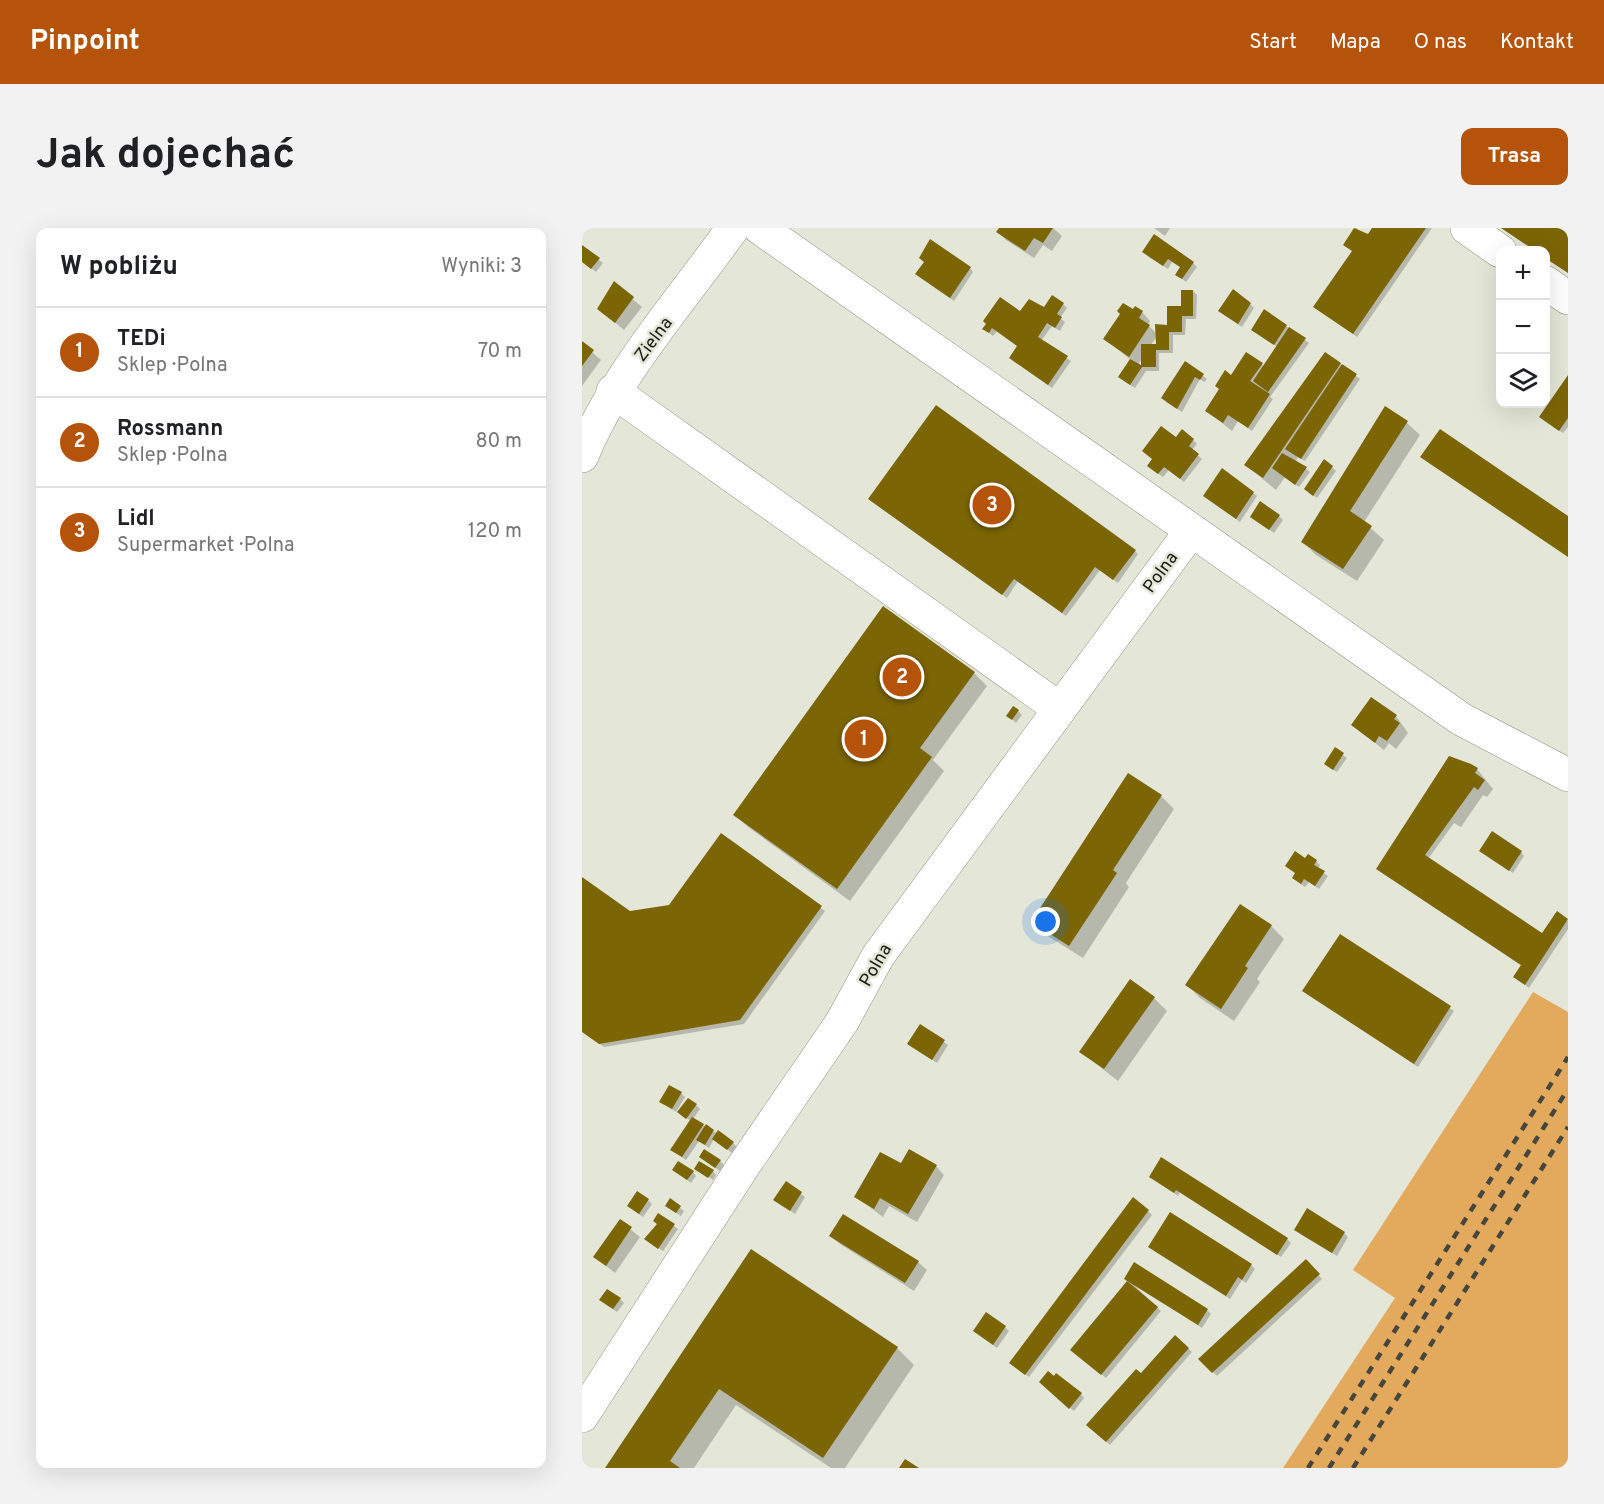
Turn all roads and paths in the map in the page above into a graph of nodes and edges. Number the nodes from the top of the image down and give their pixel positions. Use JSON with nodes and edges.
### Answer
{"nodes":[{"id":1,"x":733,"y":228,"type":"edge"},
{"id":2,"x":760,"y":228,"type":"edge"},
{"id":3,"x":1467,"y":228,"type":"edge"},
{"id":4,"x":1496,"y":248,"type":"edge"},
{"id":5,"x":1550,"y":285,"type":"edge"},
{"id":6,"x":1568,"y":298,"type":"edge"},
{"id":7,"x":613,"y":391,"type":"junction"},
{"id":8,"x":582,"y":456,"type":"edge"},
{"id":9,"x":1191,"y":531,"type":"junction"},
{"id":10,"x":1060,"y":709,"type":"junction"},
{"id":11,"x":1568,"y":775,"type":"edge"},
{"id":12,"x":582,"y":1416,"type":"edge"}],
"edges":[{"from":1,"to":7,"type":"street","name":"Zielna"},
{"from":2,"to":9,"type":"street"},
{"from":3,"to":4,"type":"street"},
{"from":5,"to":6,"type":"street"},
{"from":7,"to":8,"type":"street","name":"Zielna"},
{"from":7,"to":10,"type":"street"},
{"from":9,"to":10,"type":"street","name":"Polna"},
{"from":9,"to":11,"type":"street"},
{"from":10,"to":12,"type":"street","name":"Polna"}]}
